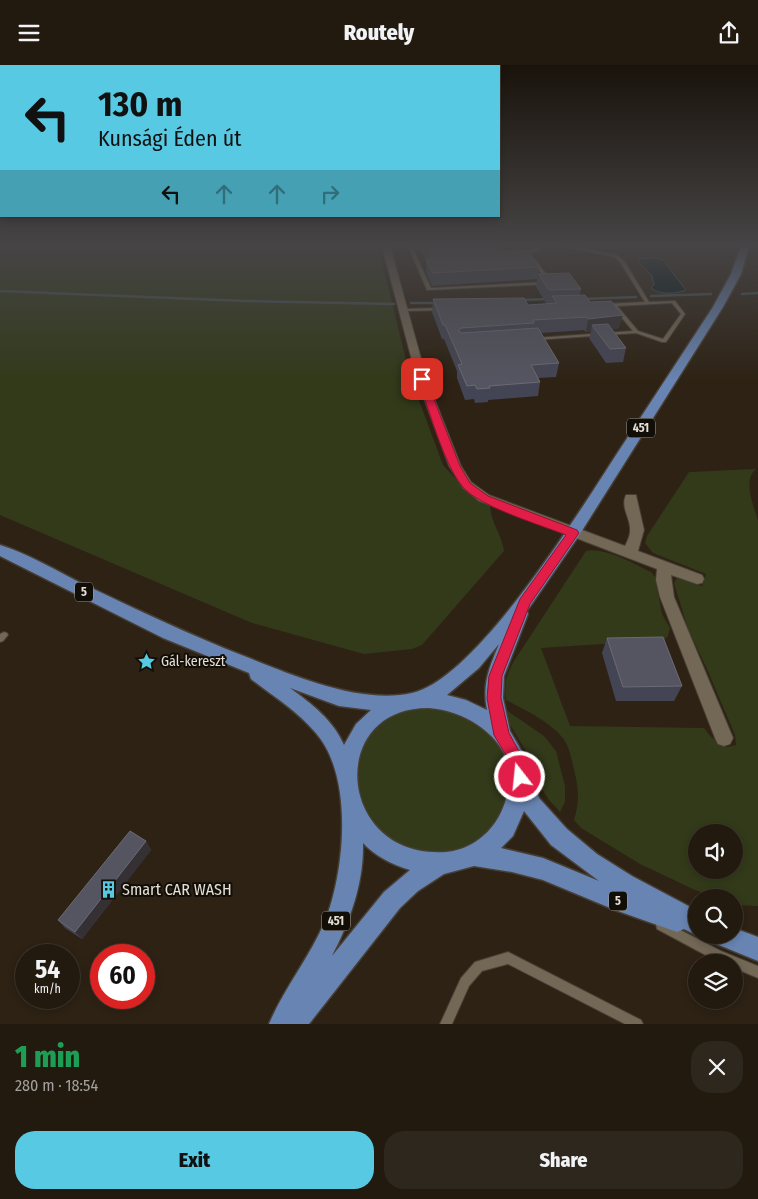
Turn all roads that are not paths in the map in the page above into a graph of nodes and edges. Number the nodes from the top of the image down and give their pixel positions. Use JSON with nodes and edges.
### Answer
{"nodes":[{"id":1,"x":399,"y":291,"type":"edge"},
{"id":2,"x":640,"y":291,"type":"edge"},
{"id":3,"x":727,"y":291,"type":"edge"},
{"id":4,"x":648,"y":303,"type":"junction"},
{"id":5,"x":595,"y":305,"type":"edge"},
{"id":6,"x":614,"y":305,"type":"junction"},
{"id":7,"x":452,"y":308,"type":"edge"},
{"id":8,"x":404,"y":310,"type":"junction"},
{"id":9,"x":636,"y":332,"type":"junction"},
{"id":10,"x":529,"y":339,"type":"edge"},
{"id":11,"x":631,"y":498,"type":"dead end"},
{"id":12,"x":573,"y":533,"type":"junction"},
{"id":13,"x":1,"y":550,"type":"edge"},
{"id":14,"x":630,"y":554,"type":"junction"},
{"id":15,"x":664,"y":567,"type":"junction"},
{"id":16,"x":697,"y":579,"type":"dead end"},
{"id":17,"x":524,"y":602,"type":"junction"},
{"id":18,"x":242,"y":663,"type":"junction"},
{"id":19,"x":410,"y":702,"type":"junction"},
{"id":20,"x":502,"y":735,"type":"junction"},
{"id":21,"x":724,"y":738,"type":"dead end"},
{"id":22,"x":346,"y":770,"type":"junction"},
{"id":23,"x":520,"y":777,"type":"junction"},
{"id":24,"x":351,"y":807,"type":"junction"},
{"id":25,"x":474,"y":855,"type":"junction"},
{"id":26,"x":441,"y":863,"type":"junction"},
{"id":27,"x":615,"y":899,"type":"junction"},
{"id":28,"x":688,"y":919,"type":"edge"},
{"id":29,"x":688,"y":922,"type":"edge"},
{"id":30,"x":743,"y":943,"type":"edge"},
{"id":31,"x":758,"y":949,"type":"edge"},
{"id":32,"x":758,"y":972,"type":"edge"},
{"id":33,"x":465,"y":982,"type":"junction"},
{"id":34,"x":282,"y":1024,"type":"edge"},
{"id":35,"x":293,"y":1024,"type":"edge"},
{"id":36,"x":441,"y":1024,"type":"edge"},
{"id":37,"x":446,"y":1024,"type":"edge"},
{"id":38,"x":637,"y":1024,"type":"edge"}],
"edges":[{"from":1,"to":8,"type":"street"},
{"from":2,"to":4,"type":"lane"},
{"from":3,"to":12,"type":"main road","number":"451"},
{"from":4,"to":6,"type":"lane"},
{"from":4,"to":9,"type":"lane"},
{"from":5,"to":6,"type":"lane"},
{"from":6,"to":9,"type":"lane"},
{"from":7,"to":8,"type":"lane"},
{"from":8,"to":12,"type":"street"},
{"from":9,"to":10,"type":"lane"},
{"from":11,"to":14,"type":"street"},
{"from":12,"to":14,"type":"street"},
{"from":12,"to":17,"type":"main road","number":"451"},
{"from":13,"to":18,"type":"main road","number":"5"},
{"from":14,"to":15,"type":"street"},
{"from":15,"to":16,"type":"street"},
{"from":15,"to":21,"type":"street"},
{"from":17,"to":19,"type":"main road","number":"451"},
{"from":17,"to":20,"type":"main road","number":"451"},
{"from":18,"to":19,"type":"main road","number":"5"},
{"from":18,"to":22,"type":"main road","number":"5"},
{"from":19,"to":20,"type":"main road","number":"5"},
{"from":19,"to":22,"type":"main road","number":"5"},
{"from":20,"to":23,"type":"main road","number":"5"},
{"from":22,"to":24,"type":"main road","number":"5"},
{"from":23,"to":25,"type":"main road","number":"5"},
{"from":23,"to":28,"type":"main road","number":"5"},
{"from":24,"to":26,"type":"main road","number":"5"},
{"from":24,"to":34,"type":"main road","number":"451"},
{"from":25,"to":26,"type":"main road","number":"5"},
{"from":25,"to":27,"type":"main road","number":"5"},
{"from":26,"to":35,"type":"main road","number":"451"},
{"from":27,"to":29,"type":"main road","number":"5"},
{"from":27,"to":32,"type":"lane"},
{"from":30,"to":31,"type":"main road"},
{"from":33,"to":36,"type":"lane"},
{"from":33,"to":37,"type":"lane"},
{"from":33,"to":38,"type":"lane"}]}
